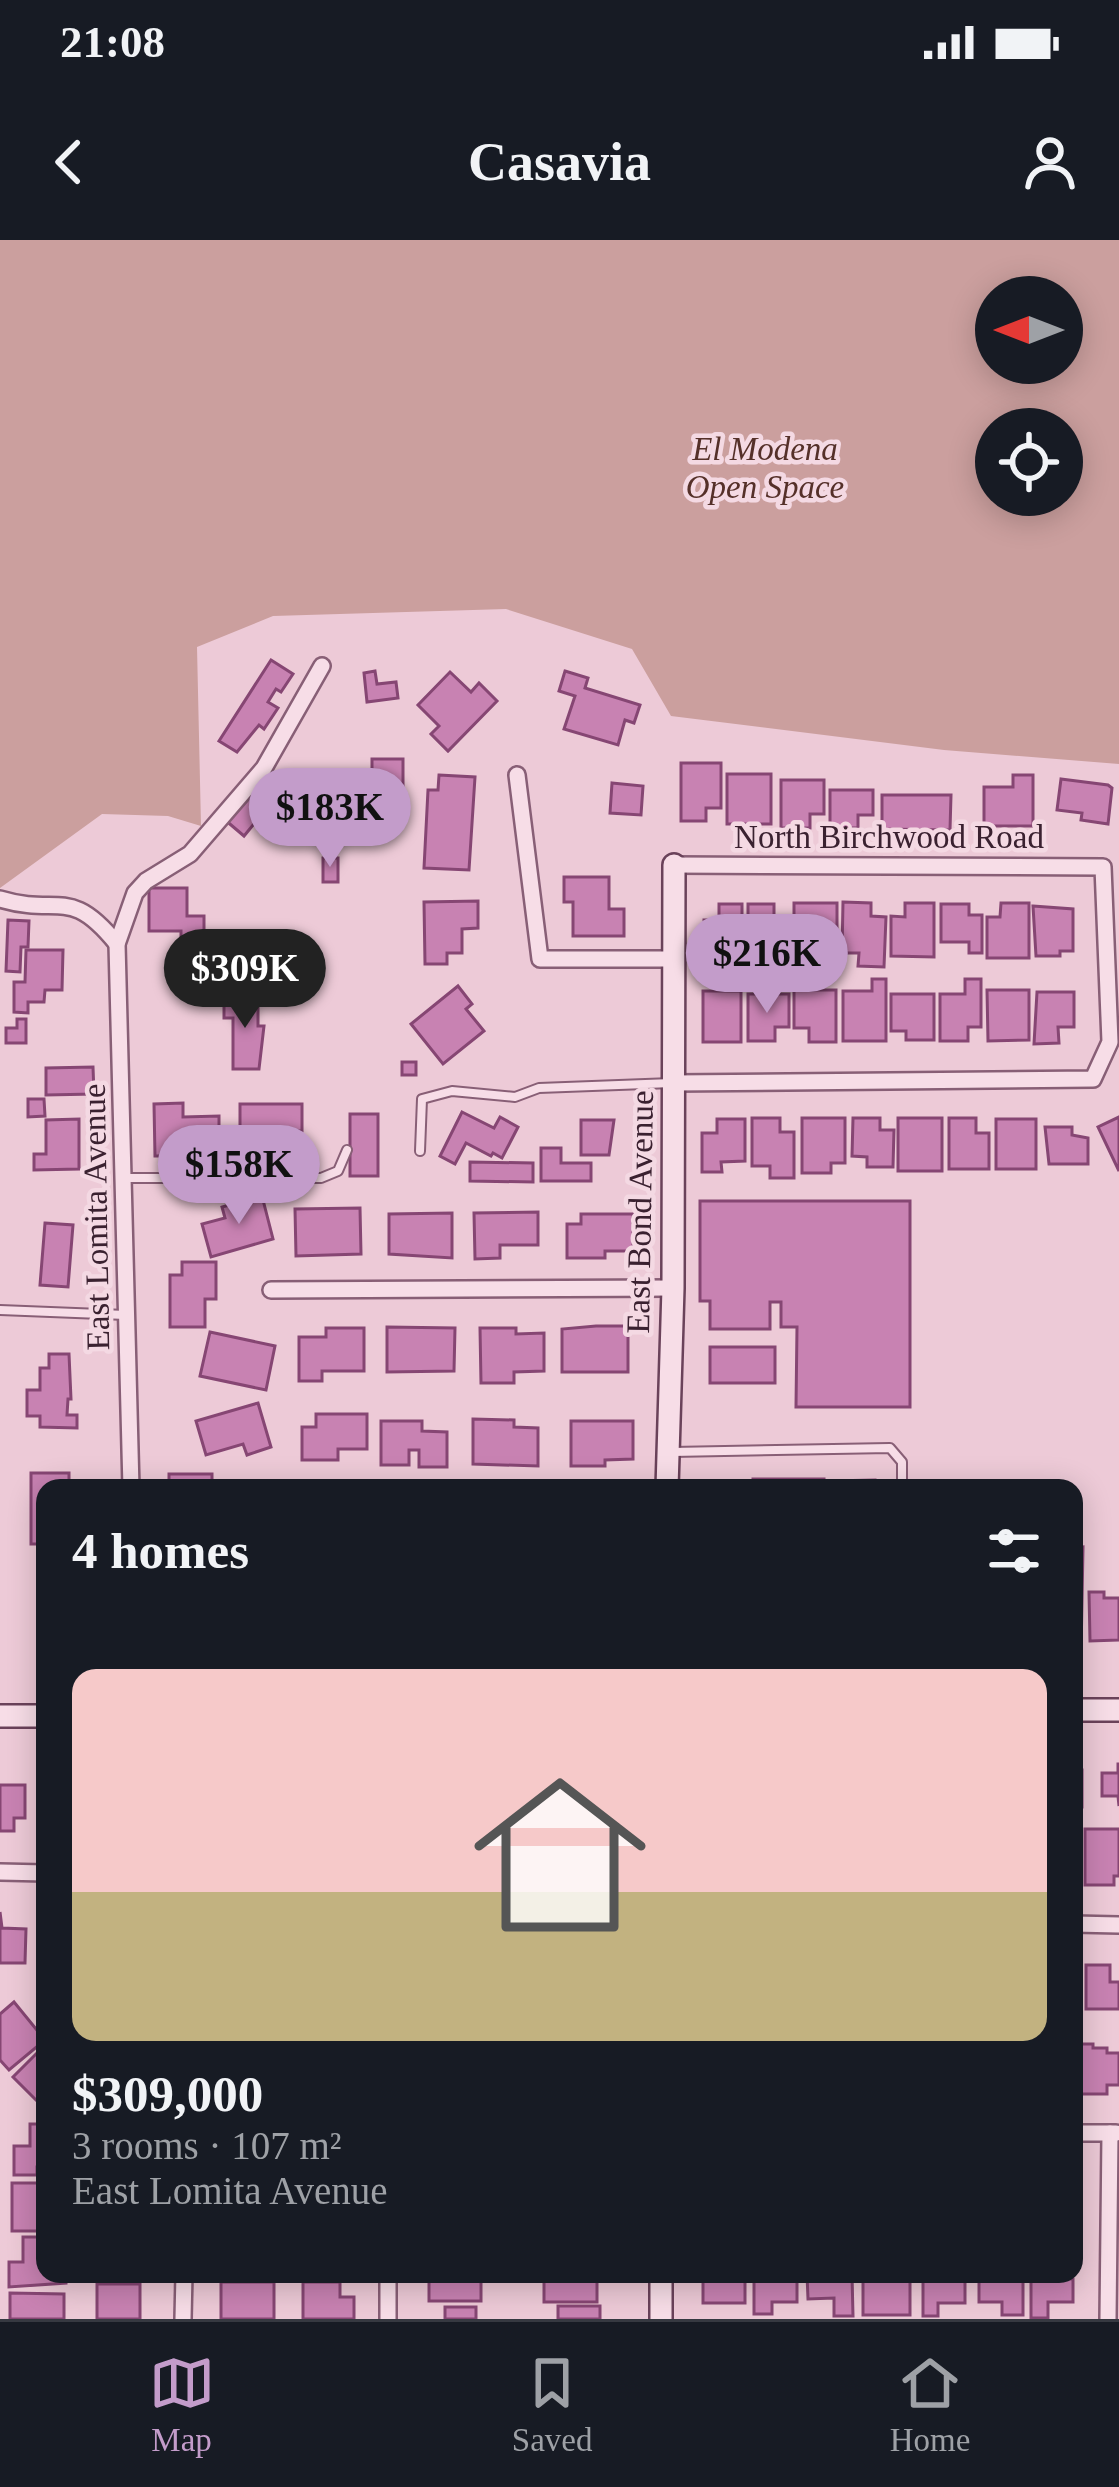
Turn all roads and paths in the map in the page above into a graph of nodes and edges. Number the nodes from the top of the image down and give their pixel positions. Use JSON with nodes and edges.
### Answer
{"nodes":[{"id":1,"x":322,"y":666,"type":"dead end"},
{"id":2,"x":517,"y":775,"type":"dead end"},
{"id":3,"x":674,"y":865,"type":"joint"},
{"id":4,"x":3,"y":902,"type":"edge"},
{"id":5,"x":117,"y":944,"type":"junction"},
{"id":6,"x":674,"y":959,"type":"junction"},
{"id":7,"x":674,"y":1083,"type":"junction"},
{"id":8,"x":347,"y":1150,"type":"dead end"},
{"id":9,"x":420,"y":1151,"type":"dead end"},
{"id":10,"x":125,"y":1178,"type":"junction"},
{"id":11,"x":673,"y":1288,"type":"junction"},
{"id":12,"x":271,"y":1290,"type":"dead end"},
{"id":13,"x":0,"y":1310,"type":"edge"},
{"id":14,"x":127,"y":1316,"type":"junction"},
{"id":15,"x":668,"y":1452,"type":"junction"},
{"id":16,"x":130,"y":1479,"type":"edge"},
{"id":17,"x":667,"y":1479,"type":"edge"},
{"id":18,"x":902,"y":1479,"type":"edge"},
{"id":19,"x":1083,"y":1710,"type":"edge"},
{"id":20,"x":1119,"y":1710,"type":"edge"},
{"id":21,"x":0,"y":1716,"type":"edge"},
{"id":22,"x":36,"y":1716,"type":"edge"},
{"id":23,"x":0,"y":1872,"type":"edge"},
{"id":24,"x":36,"y":1873,"type":"edge"},
{"id":25,"x":1083,"y":1924,"type":"edge"},
{"id":26,"x":1119,"y":1924,"type":"edge"},
{"id":27,"x":1083,"y":2133,"type":"edge"},
{"id":28,"x":1114,"y":2133,"type":"edge"},
{"id":29,"x":184,"y":2283,"type":"edge"},
{"id":30,"x":388,"y":2283,"type":"edge"},
{"id":31,"x":661,"y":2283,"type":"edge"},
{"id":32,"x":183,"y":2319,"type":"edge"},
{"id":33,"x":388,"y":2319,"type":"edge"},
{"id":34,"x":661,"y":2319,"type":"edge"},
{"id":35,"x":1108,"y":2319,"type":"edge"}],
"edges":[{"from":1,"to":5,"type":"street"},
{"from":2,"to":6,"type":"street"},
{"from":3,"to":6,"type":"street","name":"East Bond Avenue"},
{"from":3,"to":7,"type":"street","name":"North Birchwood Road"},
{"from":4,"to":5,"type":"street"},
{"from":5,"to":10,"type":"street","name":"East Lomita Avenue"},
{"from":6,"to":7,"type":"street","name":"East Bond Avenue"},
{"from":7,"to":9,"type":"lane"},
{"from":7,"to":11,"type":"street","name":"East Bond Avenue"},
{"from":8,"to":10,"type":"lane"},
{"from":10,"to":14,"type":"street","name":"East Lomita Avenue"},
{"from":11,"to":12,"type":"street"},
{"from":11,"to":15,"type":"street","name":"East Bond Avenue"},
{"from":13,"to":14,"type":"lane"},
{"from":14,"to":16,"type":"street","name":"East Lomita Avenue"},
{"from":15,"to":17,"type":"street","name":"East Bond Avenue"},
{"from":15,"to":18,"type":"lane"},
{"from":19,"to":20,"type":"street"},
{"from":21,"to":22,"type":"street"},
{"from":23,"to":24,"type":"street"},
{"from":25,"to":26,"type":"street"},
{"from":27,"to":28,"type":"street"},
{"from":28,"to":35,"type":"street"},
{"from":29,"to":32,"type":"street"},
{"from":30,"to":33,"type":"street"},
{"from":31,"to":34,"type":"street"}]}
